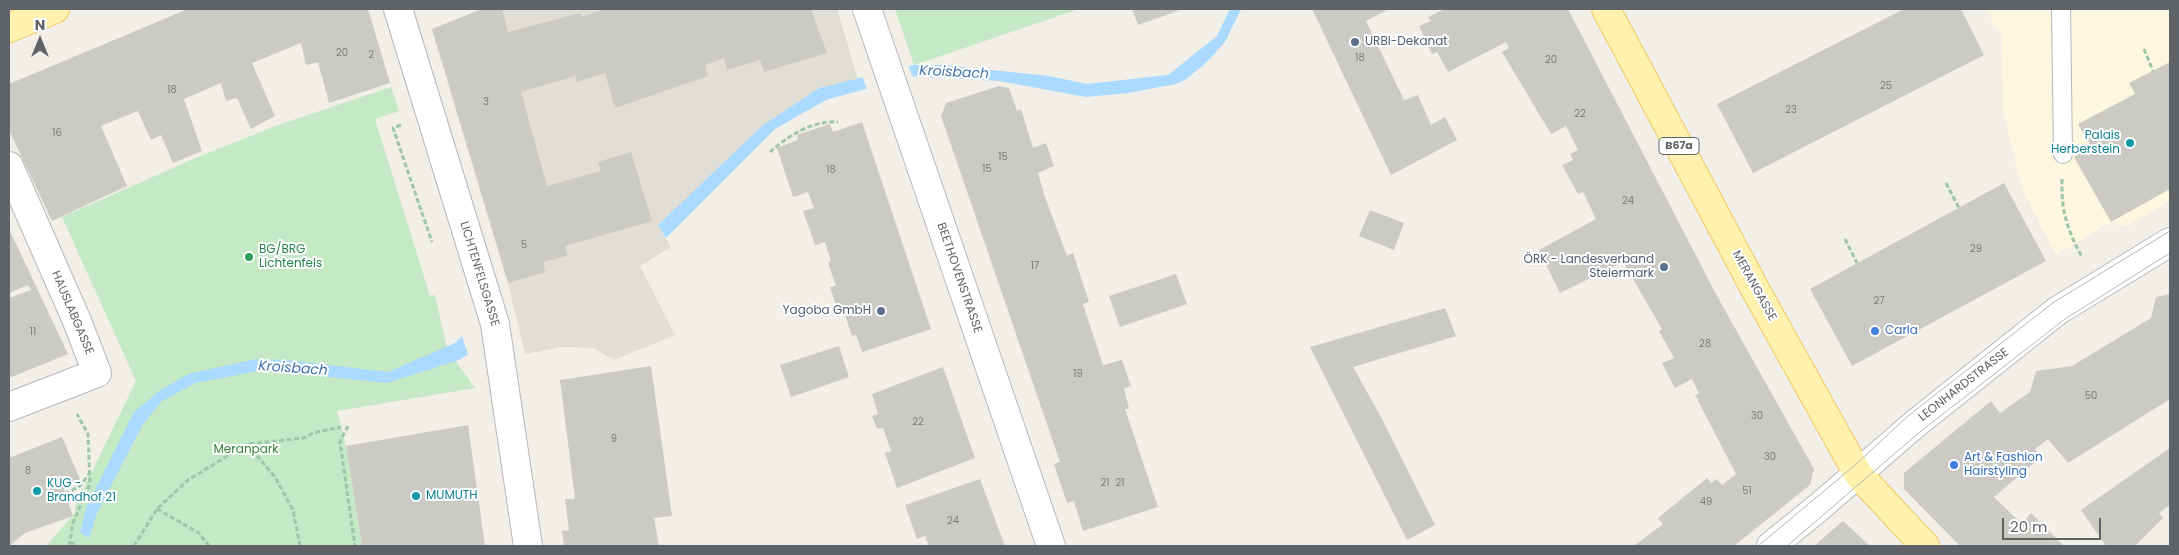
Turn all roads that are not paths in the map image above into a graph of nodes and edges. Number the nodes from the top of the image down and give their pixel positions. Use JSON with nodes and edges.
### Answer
{"nodes":[{"id":1,"x":55,"y":9,"type":"edge"},
{"id":2,"x":398,"y":9,"type":"edge"},
{"id":3,"x":867,"y":9,"type":"edge"},
{"id":4,"x":1606,"y":9,"type":"edge"},
{"id":5,"x":2061,"y":9,"type":"edge"},
{"id":6,"x":9,"y":28,"type":"edge"},
{"id":7,"x":2063,"y":154,"type":"road end"},
{"id":8,"x":12,"y":182,"type":"edge"},
{"id":9,"x":2170,"y":242,"type":"edge"},
{"id":10,"x":9,"y":407,"type":"edge"},
{"id":11,"x":1858,"y":474,"type":"junction"},
{"id":12,"x":528,"y":546,"type":"edge"},
{"id":13,"x":1051,"y":546,"type":"edge"},
{"id":14,"x":1771,"y":546,"type":"edge"},
{"id":15,"x":1924,"y":546,"type":"edge"}],
"edges":[{"from":1,"to":6,"type":"main road"},
{"from":2,"to":12,"type":"street","name":"LICHTENFELSGASSE"},
{"from":3,"to":13,"type":"street","name":"BEETHOVENSTRASSE"},
{"from":4,"to":11,"type":"main road","name":"MERANGASSE","number":"B67a"},
{"from":5,"to":7,"type":"lane"},
{"from":8,"to":10,"type":"street","name":"HAUSLABGASSE"},
{"from":9,"to":11,"type":"street","name":"LEONHARDSTRASSE"},
{"from":11,"to":14,"type":"street","name":"LEONHARDSTRASSE"},
{"from":11,"to":15,"type":"main road","name":"MERANGASSE","number":"B67a"}]}
